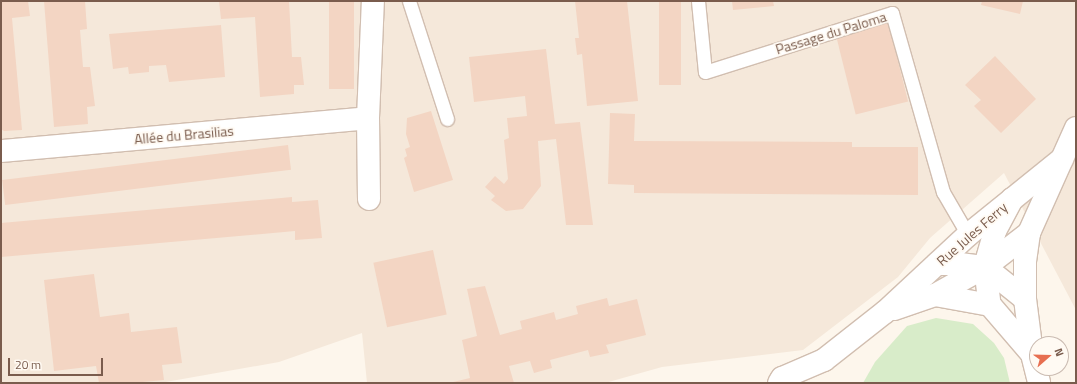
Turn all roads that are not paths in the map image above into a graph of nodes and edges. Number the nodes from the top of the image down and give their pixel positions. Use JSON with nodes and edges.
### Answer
{"nodes":[{"id":1,"x":373,"y":1,"type":"edge"},
{"id":2,"x":409,"y":1,"type":"edge"},
{"id":3,"x":698,"y":1,"type":"edge"},
{"id":4,"x":368,"y":118,"type":"junction"},
{"id":5,"x":447,"y":119,"type":"dead end"},
{"id":6,"x":1076,"y":128,"type":"edge"},
{"id":7,"x":1,"y":151,"type":"edge"},
{"id":8,"x":1062,"y":159,"type":"junction"},
{"id":9,"x":369,"y":199,"type":"dead end"},
{"id":10,"x":1012,"y":199,"type":"junction"},
{"id":11,"x":1029,"y":233,"type":"junction"},
{"id":12,"x":968,"y":235,"type":"junction"},
{"id":13,"x":937,"y":264,"type":"junction"},
{"id":14,"x":985,"y":267,"type":"junction"},
{"id":15,"x":935,"y":295,"type":"junction"},
{"id":16,"x":1025,"y":299,"type":"junction"},
{"id":17,"x":990,"y":305,"type":"junction"},
{"id":18,"x":885,"y":312,"type":"junction"},
{"id":19,"x":1030,"y":336,"type":"edge"},
{"id":20,"x":1029,"y":350,"type":"edge"},
{"id":21,"x":824,"y":360,"type":"junction"},
{"id":22,"x":775,"y":381,"type":"edge"},
{"id":23,"x":814,"y":383,"type":"edge"}],
"edges":[{"from":1,"to":4,"type":"street"},
{"from":2,"to":5,"type":"lane"},
{"from":3,"to":12,"type":"lane","name":"Passage du Paloma"},
{"from":4,"to":7,"type":"street","name":"Allée du Brasilias"},
{"from":4,"to":9,"type":"street"},
{"from":6,"to":8,"type":"street","name":"Rue Jules Ferry"},
{"from":8,"to":10,"type":"street","name":"Rue Jules Ferry"},
{"from":8,"to":11,"type":"street","name":"Rue Jules Ferry"},
{"from":10,"to":12,"type":"street","name":"Rue Jules Ferry"},
{"from":10,"to":14,"type":"street"},
{"from":11,"to":14,"type":"street","name":"Rue Jules Ferry"},
{"from":11,"to":16,"type":"street"},
{"from":12,"to":13,"type":"street","name":"Rue Jules Ferry"},
{"from":13,"to":14,"type":"street"},
{"from":13,"to":18,"type":"street","name":"Rue Jules Ferry"},
{"from":14,"to":15,"type":"street","name":"Rue Jules Ferry"},
{"from":14,"to":16,"type":"street"},
{"from":14,"to":17,"type":"street"},
{"from":15,"to":17,"type":"street"},
{"from":15,"to":18,"type":"street","name":"Rue Jules Ferry"},
{"from":16,"to":19,"type":"street"},
{"from":17,"to":20,"type":"street"},
{"from":18,"to":21,"type":"street","name":"Rue Jules Ferry"},
{"from":21,"to":22,"type":"street","name":"Rue Jules Ferry"},
{"from":21,"to":23,"type":"street","name":"Rue Jules Ferry"}]}
